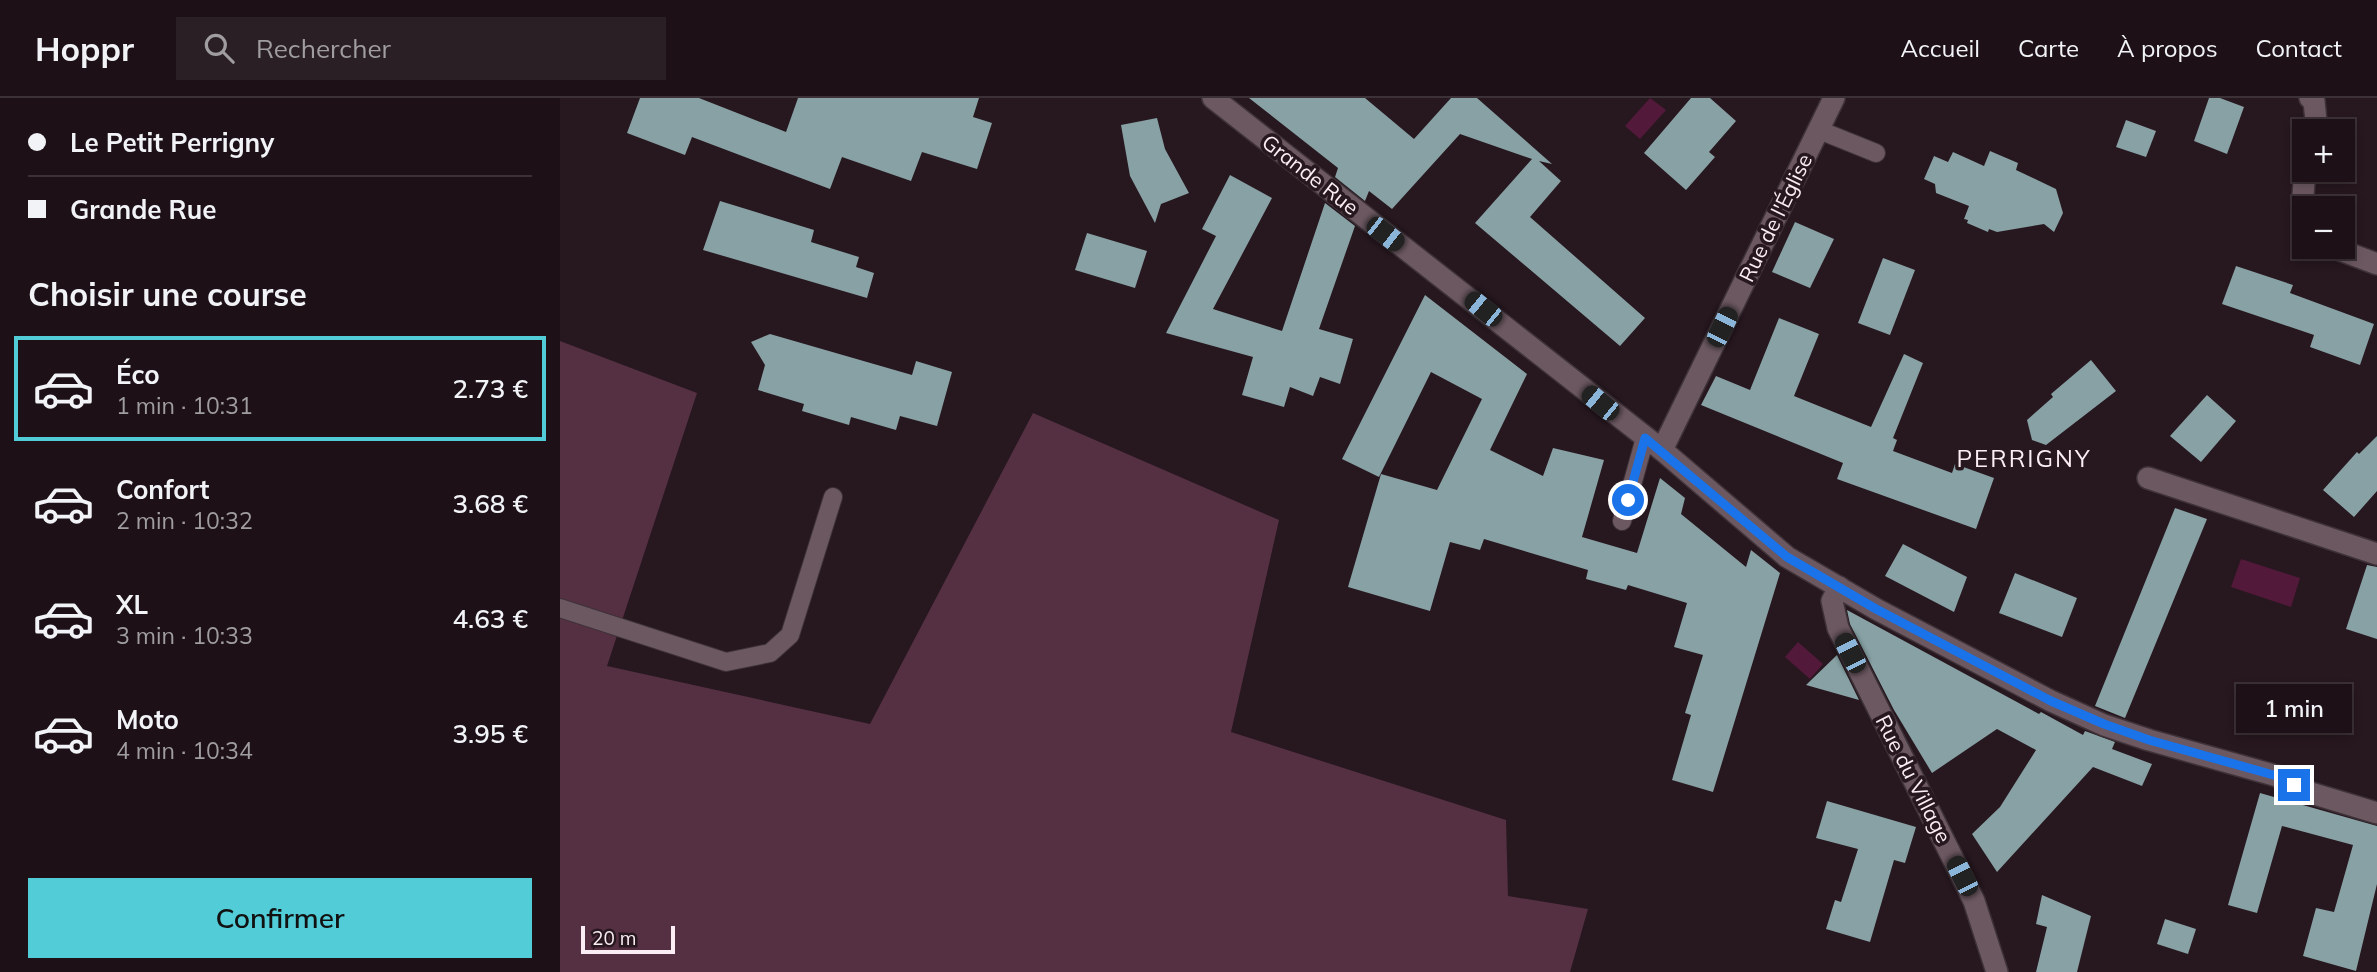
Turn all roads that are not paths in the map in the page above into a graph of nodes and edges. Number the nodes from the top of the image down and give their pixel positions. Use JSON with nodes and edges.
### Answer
{"nodes":[{"id":1,"x":1213,"y":98,"type":"edge"},
{"id":2,"x":1835,"y":98,"type":"edge"},
{"id":3,"x":2310,"y":98,"type":"edge"},
{"id":4,"x":2316,"y":119,"type":"edge"},
{"id":5,"x":1819,"y":130,"type":"junction"},
{"id":6,"x":1876,"y":153,"type":"dead end"},
{"id":7,"x":2355,"y":256,"type":"edge"},
{"id":8,"x":2377,"y":264,"type":"edge"},
{"id":9,"x":1653,"y":444,"type":"junction"},
{"id":10,"x":2148,"y":478,"type":"dead end"},
{"id":11,"x":833,"y":497,"type":"dead end"},
{"id":12,"x":1622,"y":521,"type":"dead end"},
{"id":13,"x":2377,"y":554,"type":"edge"},
{"id":14,"x":1839,"y":587,"type":"junction"},
{"id":15,"x":560,"y":608,"type":"edge"},
{"id":16,"x":2377,"y":813,"type":"edge"},
{"id":17,"x":1997,"y":972,"type":"edge"}],
"edges":[{"from":1,"to":9,"type":"street","name":"Grande Rue"},
{"from":2,"to":5,"type":"street","name":"Rue de l'Église"},
{"from":3,"to":4,"type":"street"},
{"from":5,"to":6,"type":"lane"},
{"from":5,"to":9,"type":"street","name":"Rue de l'Église"},
{"from":7,"to":8,"type":"street"},
{"from":9,"to":12,"type":"lane"},
{"from":9,"to":14,"type":"street","name":"Grande Rue"},
{"from":10,"to":13,"type":"street"},
{"from":11,"to":15,"type":"lane"},
{"from":14,"to":16,"type":"street","name":"Grande Rue"},
{"from":14,"to":17,"type":"street","name":"Rue du Village"}]}
